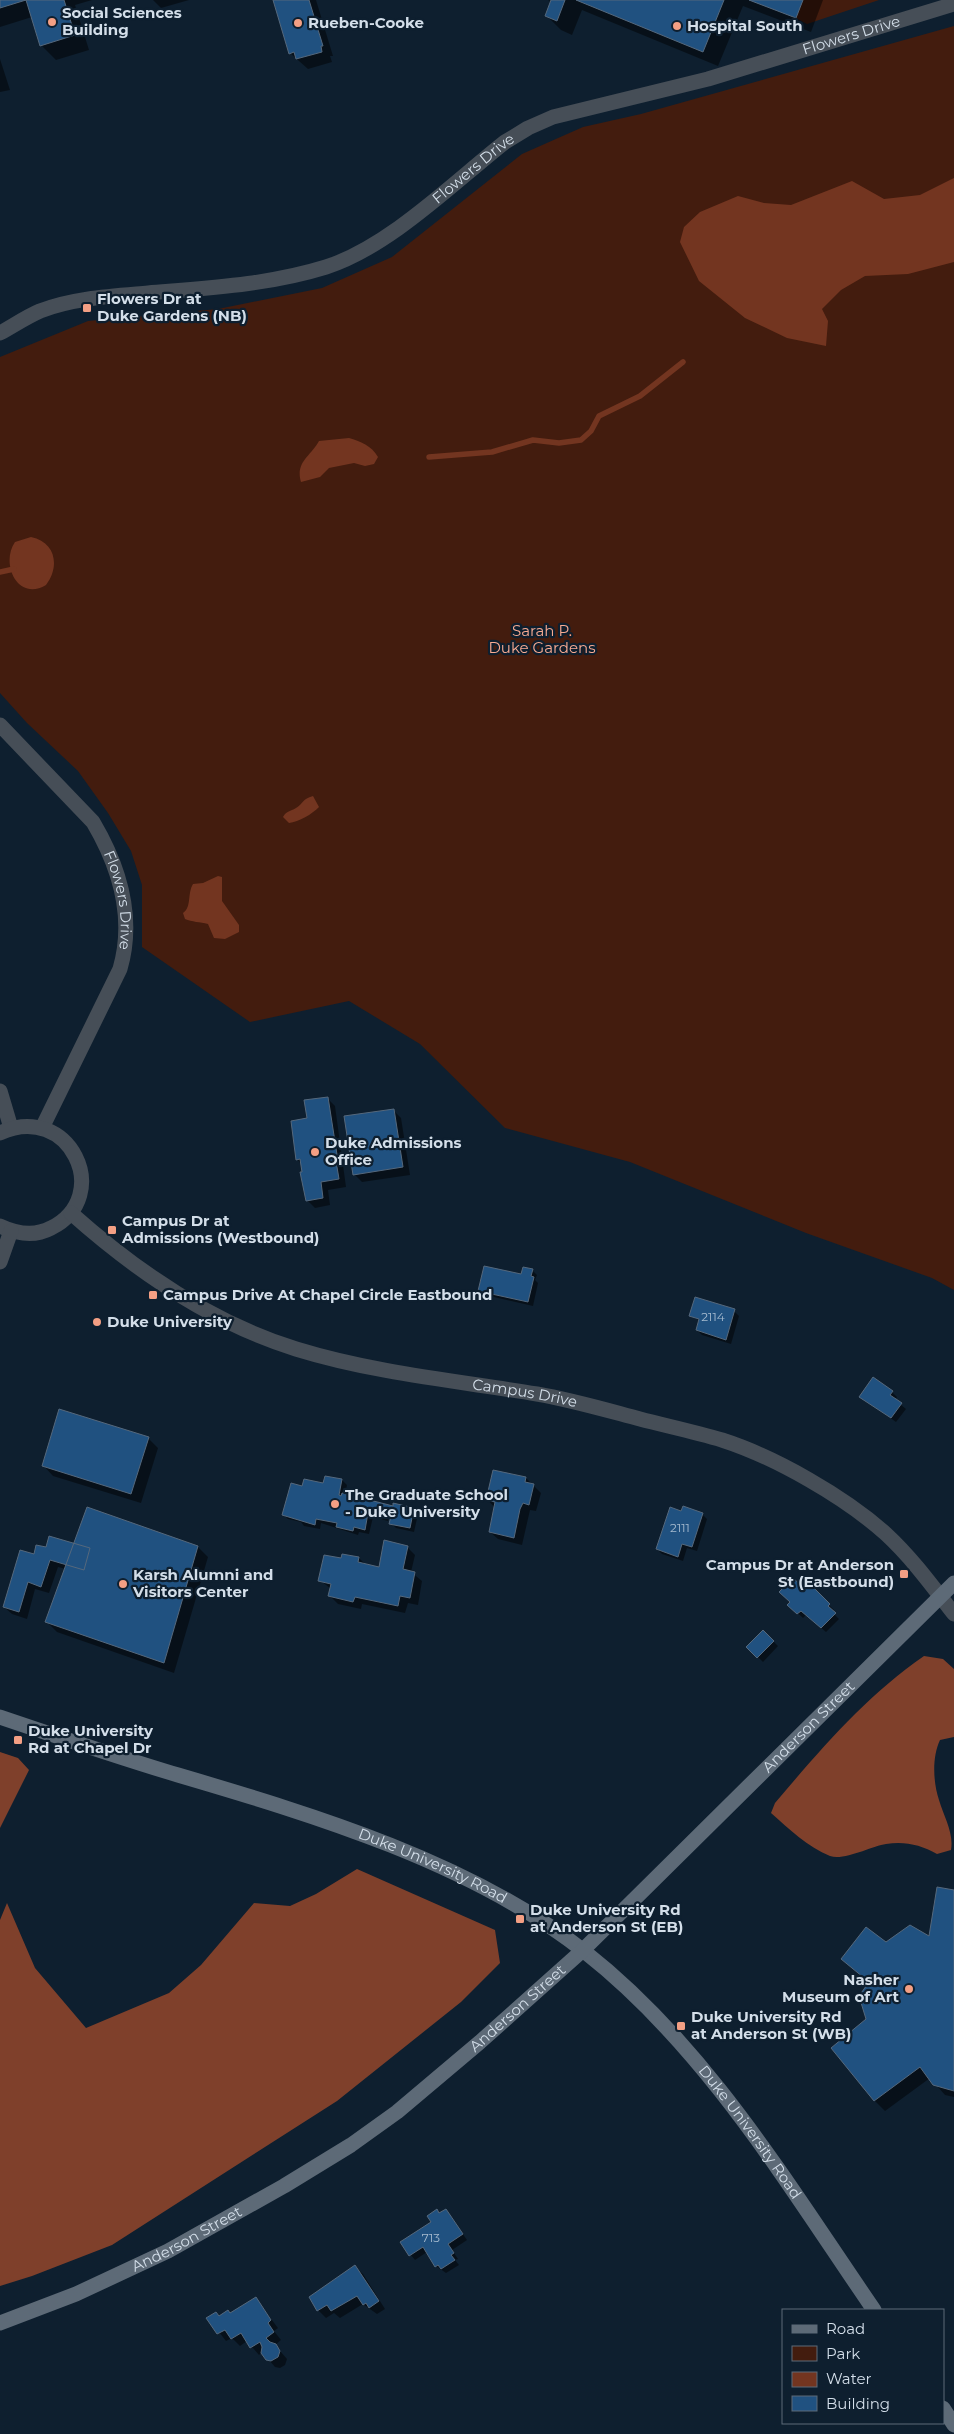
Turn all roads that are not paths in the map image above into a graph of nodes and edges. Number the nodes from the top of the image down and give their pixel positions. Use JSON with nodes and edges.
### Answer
{"nodes":[{"id":1,"x":954,"y":4,"type":"edge"},
{"id":2,"x":0,"y":333,"type":"edge"},
{"id":3,"x":0,"y":725,"type":"edge"},
{"id":4,"x":0,"y":1091,"type":"edge"},
{"id":5,"x":42,"y":1128,"type":"junction"},
{"id":6,"x":6,"y":1131,"type":"edge"},
{"id":7,"x":71,"y":1213,"type":"junction"},
{"id":8,"x":5,"y":1228,"type":"edge"},
{"id":9,"x":0,"y":1262,"type":"edge"},
{"id":10,"x":954,"y":1583,"type":"edge"},
{"id":11,"x":940,"y":1596,"type":"junction"},
{"id":12,"x":954,"y":1614,"type":"edge"},
{"id":13,"x":0,"y":1717,"type":"edge"},
{"id":14,"x":583,"y":1950,"type":"junction"},
{"id":15,"x":873,"y":2309,"type":"edge"},
{"id":16,"x":0,"y":2323,"type":"edge"},
{"id":17,"x":944,"y":2410,"type":"edge"},
{"id":18,"x":954,"y":2425,"type":"edge"}],
"edges":[{"from":1,"to":2,"type":"street","name":"Flowers Drive"},
{"from":3,"to":5,"type":"street","name":"Flowers Drive"},
{"from":4,"to":6,"type":"street"},
{"from":5,"to":6,"type":"street"},
{"from":5,"to":7,"type":"street"},
{"from":7,"to":8,"type":"street"},
{"from":7,"to":11,"type":"street","name":"Campus Drive"},
{"from":8,"to":9,"type":"street"},
{"from":10,"to":11,"type":"street","name":"Anderson Street"},
{"from":11,"to":12,"type":"street","name":"Campus Drive"},
{"from":11,"to":14,"type":"street","name":"Anderson Street"},
{"from":13,"to":14,"type":"street","name":"Duke University Road"},
{"from":14,"to":15,"type":"street","name":"Duke University Road"},
{"from":14,"to":16,"type":"street","name":"Anderson Street"},
{"from":17,"to":18,"type":"street"}]}
